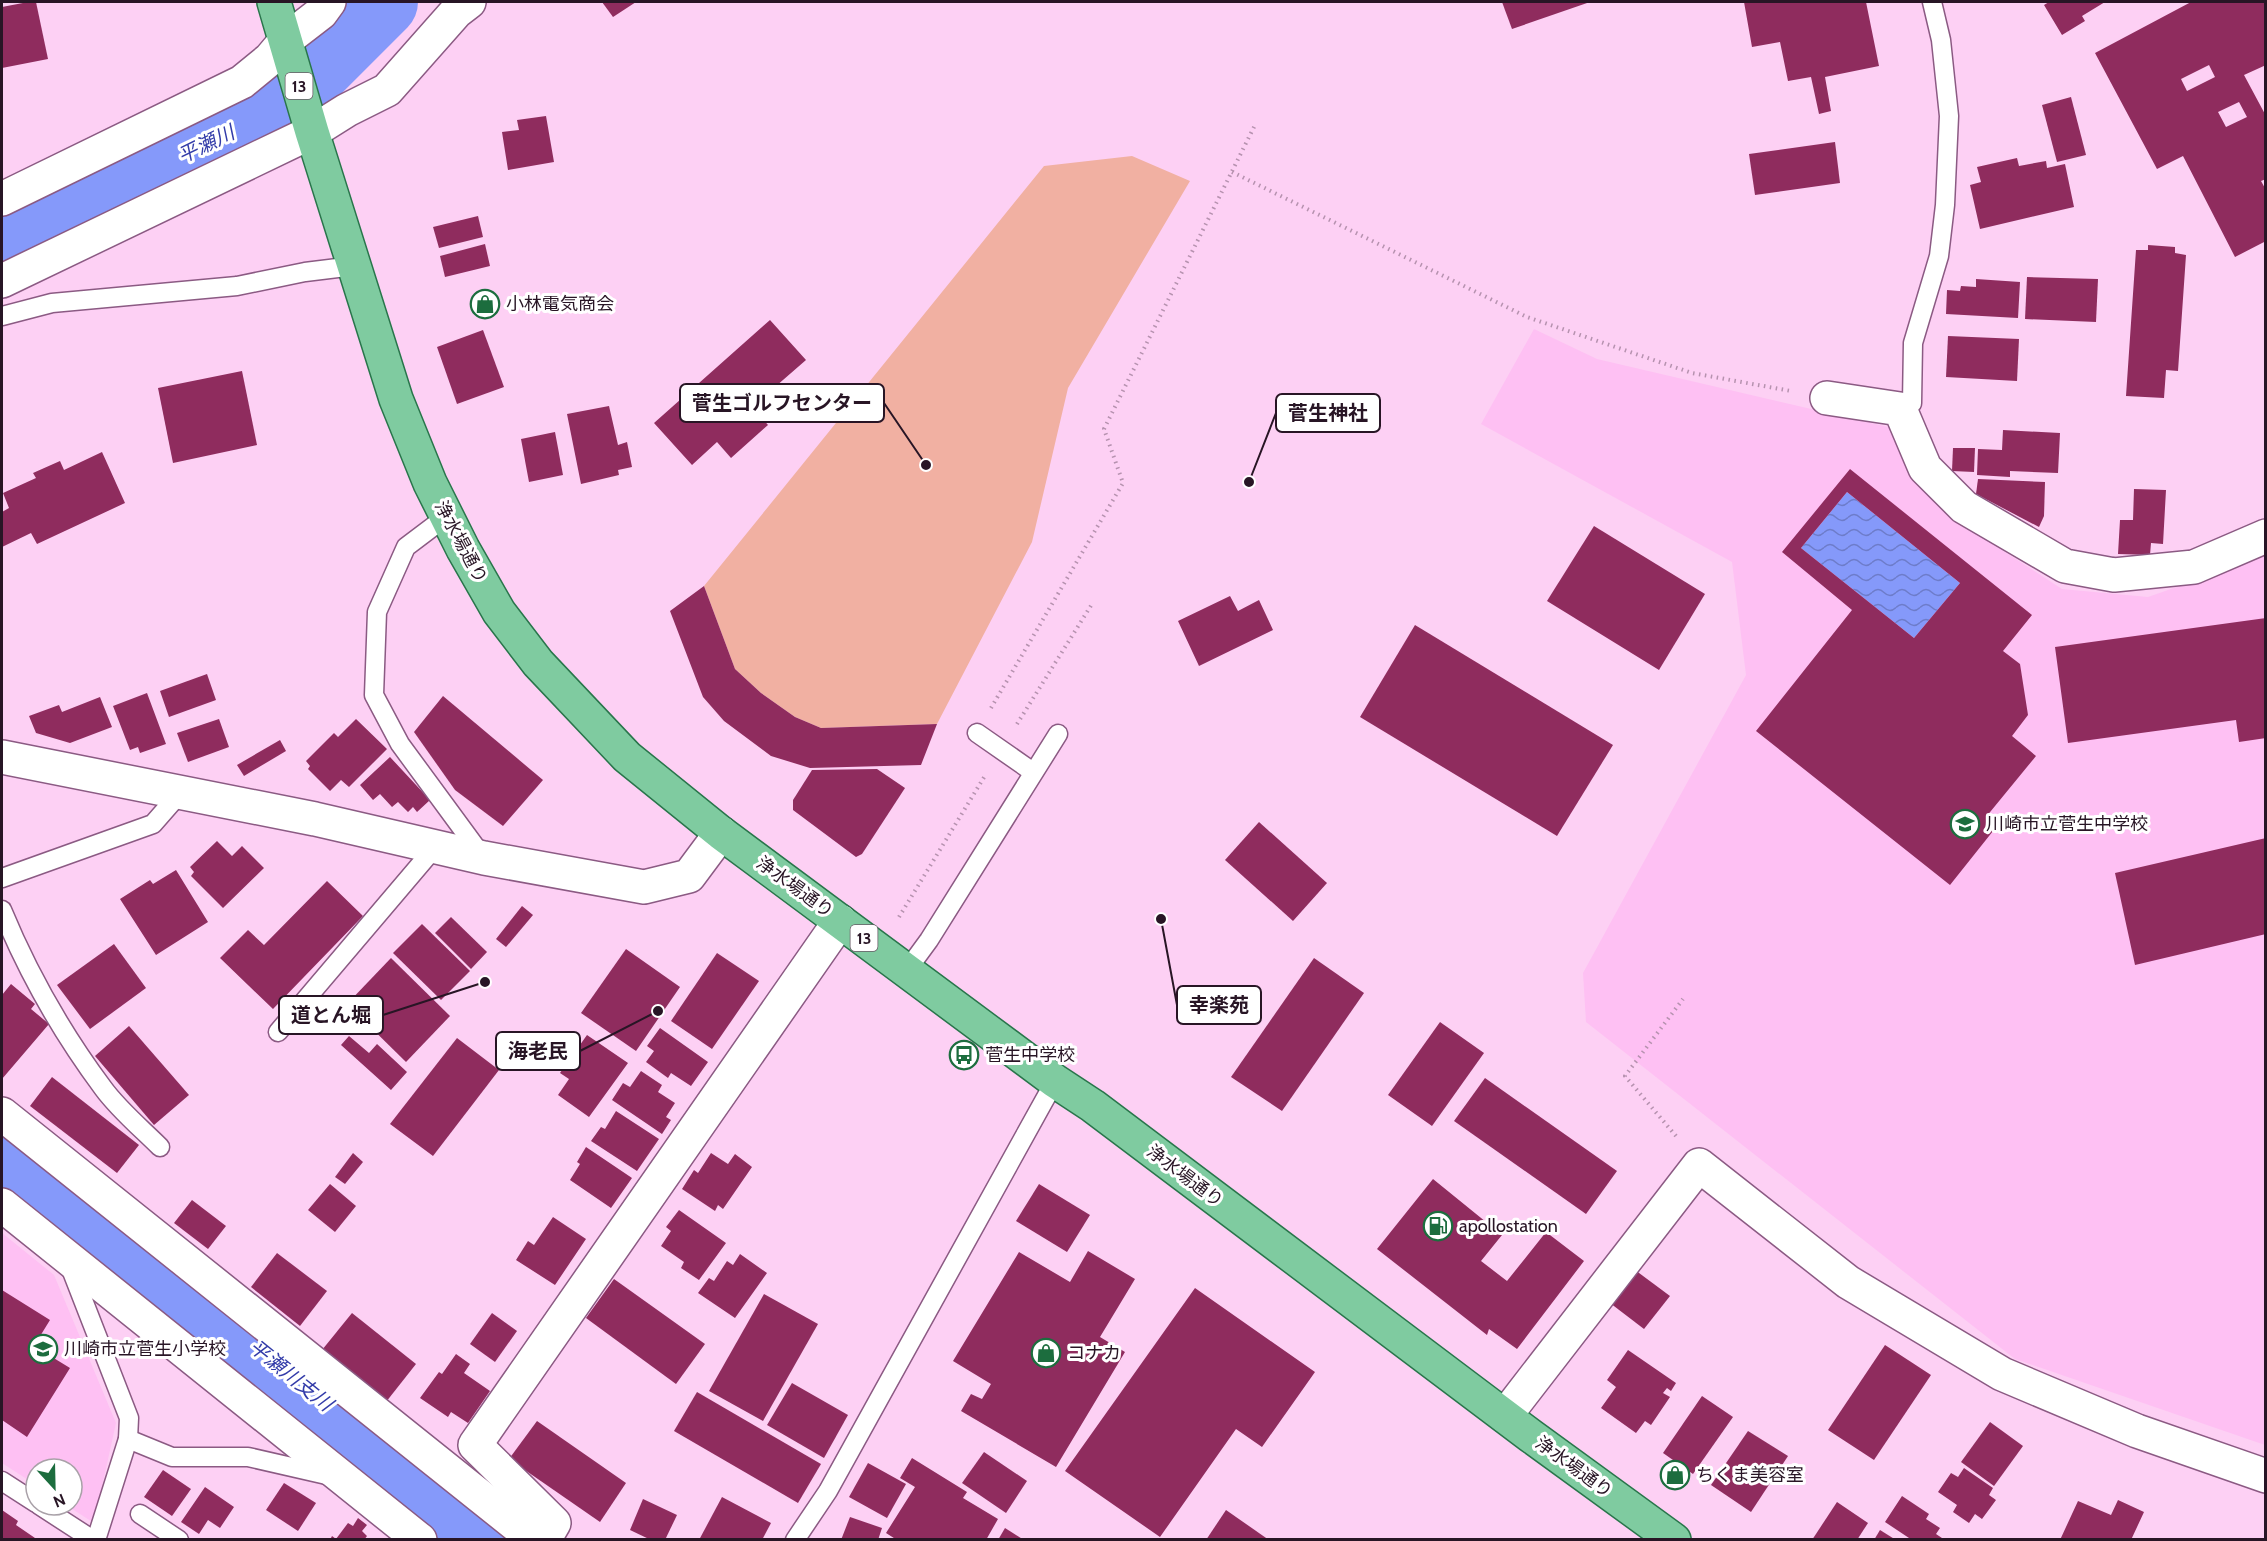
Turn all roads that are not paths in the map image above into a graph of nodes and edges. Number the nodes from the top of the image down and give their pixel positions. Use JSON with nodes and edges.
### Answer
{"nodes":[{"id":1,"x":274,"y":2,"type":"edge"},
{"id":2,"x":329,"y":2,"type":"edge"},
{"id":3,"x":469,"y":2,"type":"edge"},
{"id":4,"x":1932,"y":2,"type":"edge"},
{"id":5,"x":286,"y":40,"type":"junction"},
{"id":6,"x":312,"y":132,"type":"junction"},
{"id":7,"x":2,"y":199,"type":"edge"},
{"id":8,"x":354,"y":266,"type":"junction"},
{"id":9,"x":2,"y":281,"type":"edge"},
{"id":10,"x":2,"y":316,"type":"edge"},
{"id":11,"x":1827,"y":398,"type":"road end"},
{"id":12,"x":1900,"y":409,"type":"junction"},
{"id":13,"x":447,"y":516,"type":"junction"},
{"id":14,"x":2265,"y":536,"type":"edge"},
{"id":15,"x":977,"y":733,"type":"road end"},
{"id":16,"x":1058,"y":734,"type":"dead end"},
{"id":17,"x":2,"y":757,"type":"edge"},
{"id":18,"x":1033,"y":772,"type":"junction"},
{"id":19,"x":181,"y":792,"type":"junction"},
{"id":20,"x":721,"y":833,"type":"junction"},
{"id":21,"x":436,"y":846,"type":"junction"},
{"id":22,"x":484,"y":858,"type":"junction"},
{"id":23,"x":5,"y":872,"type":"edge"},
{"id":24,"x":2,"y":910,"type":"edge"},
{"id":25,"x":840,"y":921,"type":"junction"},
{"id":26,"x":907,"y":970,"type":"junction"},
{"id":27,"x":278,"y":1032,"type":"dead end"},
{"id":28,"x":1055,"y":1081,"type":"junction"},
{"id":29,"x":2,"y":1114,"type":"edge"},
{"id":30,"x":160,"y":1147,"type":"dead end"},
{"id":31,"x":2,"y":1205,"type":"edge"},
{"id":32,"x":65,"y":1254,"type":"junction"},
{"id":33,"x":1505,"y":1416,"type":"junction"},
{"id":34,"x":128,"y":1439,"type":"junction"},
{"id":35,"x":2265,"y":1476,"type":"edge"},
{"id":36,"x":346,"y":1480,"type":"junction"},
{"id":37,"x":2,"y":1481,"type":"edge"},
{"id":38,"x":24,"y":1495,"type":"edge"},
{"id":39,"x":140,"y":1514,"type":"dead end"},
{"id":40,"x":59,"y":1517,"type":"edge"},
{"id":41,"x":95,"y":1539,"type":"edge"},
{"id":42,"x":179,"y":1539,"type":"edge"},
{"id":43,"x":420,"y":1539,"type":"edge"},
{"id":44,"x":535,"y":1539,"type":"edge"},
{"id":45,"x":544,"y":1539,"type":"edge"},
{"id":46,"x":795,"y":1539,"type":"edge"},
{"id":47,"x":1674,"y":1539,"type":"edge"}],
"edges":[{"from":1,"to":5,"type":"main road","name":"浄水場通り","number":"13"},
{"from":2,"to":5,"type":"street"},
{"from":3,"to":6,"type":"street"},
{"from":4,"to":12,"type":"lane"},
{"from":5,"to":6,"type":"main road","name":"浄水場通り","number":"13"},
{"from":5,"to":7,"type":"street"},
{"from":6,"to":8,"type":"main road","name":"浄水場通り","number":"13"},
{"from":6,"to":9,"type":"street"},
{"from":8,"to":10,"type":"lane"},
{"from":8,"to":13,"type":"main road","name":"浄水場通り","number":"13"},
{"from":11,"to":12,"type":"street"},
{"from":12,"to":14,"type":"street"},
{"from":13,"to":20,"type":"main road","name":"浄水場通り","number":"13"},
{"from":13,"to":22,"type":"lane"},
{"from":15,"to":18,"type":"lane"},
{"from":16,"to":18,"type":"lane"},
{"from":17,"to":19,"type":"street"},
{"from":18,"to":26,"type":"lane"},
{"from":19,"to":21,"type":"street"},
{"from":19,"to":23,"type":"lane"},
{"from":20,"to":22,"type":"street"},
{"from":20,"to":25,"type":"main road","name":"浄水場通り","number":"13"},
{"from":21,"to":22,"type":"street"},
{"from":21,"to":27,"type":"lane"},
{"from":24,"to":30,"type":"lane"},
{"from":25,"to":26,"type":"main road","name":"浄水場通り","number":"13"},
{"from":25,"to":45,"type":"street"},
{"from":26,"to":28,"type":"main road","name":"浄水場通り","number":"13"},
{"from":28,"to":33,"type":"main road","name":"浄水場通り","number":"13"},
{"from":28,"to":46,"type":"lane"},
{"from":29,"to":44,"type":"street"},
{"from":31,"to":32,"type":"street"},
{"from":32,"to":34,"type":"lane"},
{"from":32,"to":36,"type":"street"},
{"from":33,"to":35,"type":"street"},
{"from":33,"to":47,"type":"main road","name":"浄水場通り","number":"13"},
{"from":34,"to":36,"type":"lane"},
{"from":34,"to":41,"type":"lane"},
{"from":36,"to":43,"type":"street"},
{"from":37,"to":38,"type":"lane"},
{"from":39,"to":42,"type":"lane"},
{"from":40,"to":41,"type":"lane"}]}
